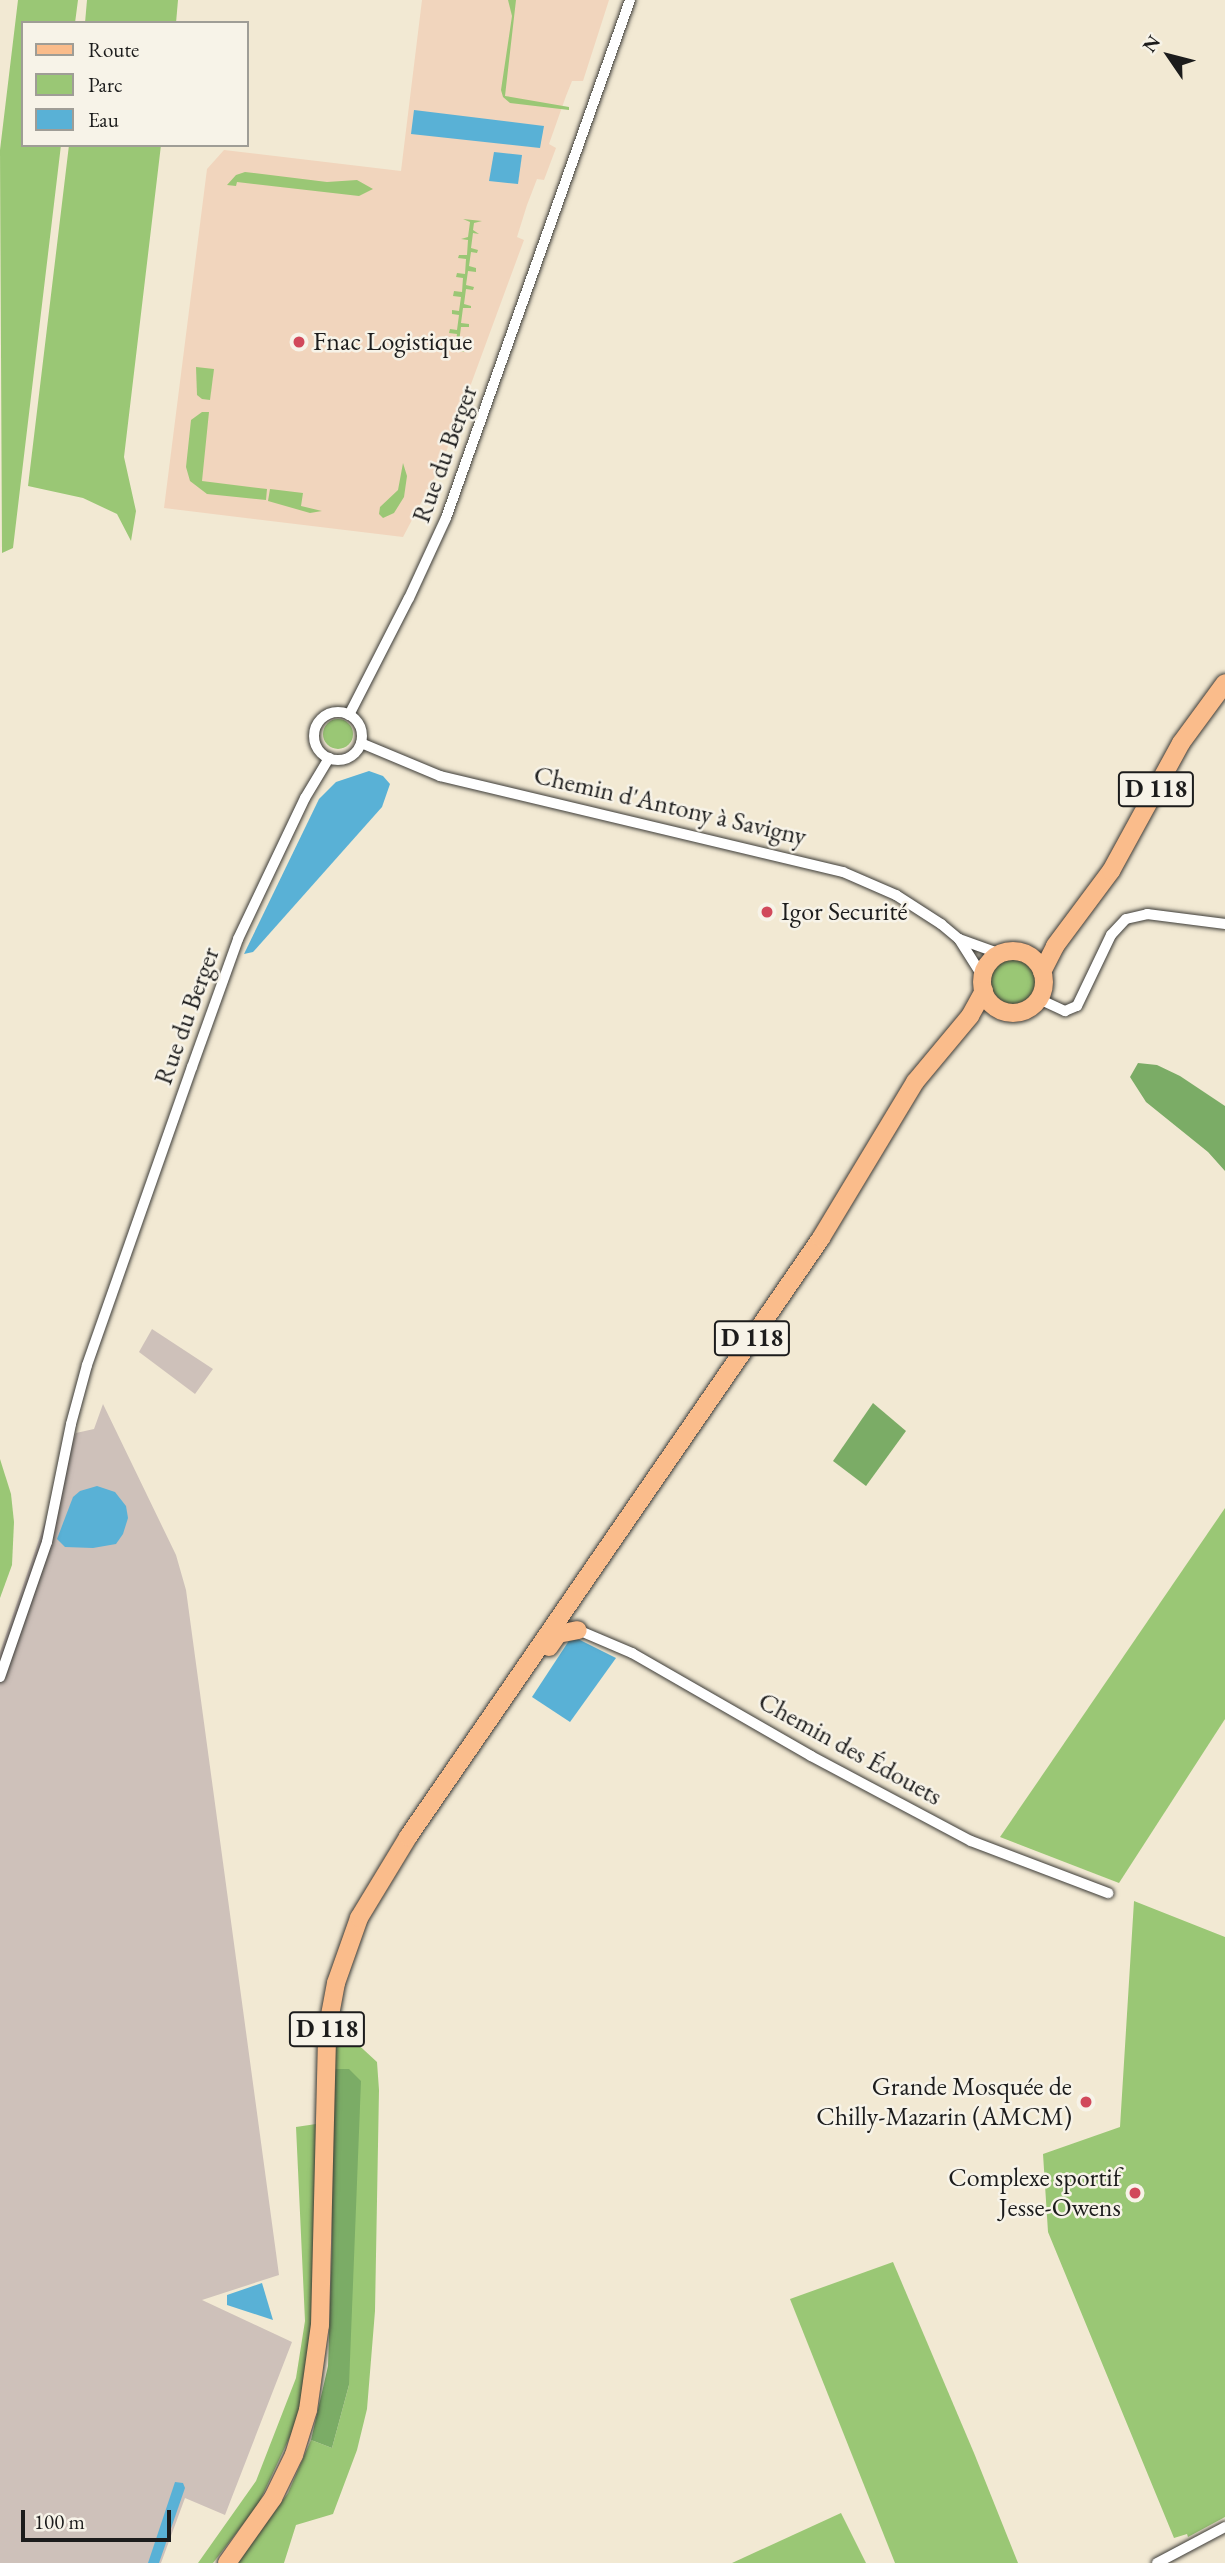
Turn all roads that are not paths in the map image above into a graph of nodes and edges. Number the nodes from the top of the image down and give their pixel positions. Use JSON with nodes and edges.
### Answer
{"nodes":[{"id":1,"x":630,"y":0,"type":"edge"},
{"id":2,"x":1225,"y":683,"type":"edge"},
{"id":3,"x":349,"y":715,"type":"junction"},
{"id":4,"x":360,"y":743,"type":"junction"},
{"id":5,"x":329,"y":758,"type":"junction"},
{"id":6,"x":1091,"y":897,"type":"junction"},
{"id":7,"x":1225,"y":924,"type":"edge"},
{"id":8,"x":959,"y":939,"type":"junction"},
{"id":9,"x":1020,"y":952,"type":"junction"},
{"id":10,"x":1001,"y":954,"type":"junction"},
{"id":11,"x":1042,"y":972,"type":"junction"},
{"id":12,"x":983,"y":984,"type":"junction"},
{"id":13,"x":1039,"y":999,"type":"junction"},
{"id":14,"x":1003,"y":1011,"type":"junction"},
{"id":15,"x":936,"y":1055,"type":"junction"},
{"id":16,"x":597,"y":1562,"type":"junction"},
{"id":17,"x":578,"y":1630,"type":"junction"},
{"id":18,"x":0,"y":1677,"type":"edge"},
{"id":19,"x":517,"y":1678,"type":"junction"},
{"id":20,"x":1108,"y":1893,"type":"dead end"},
{"id":21,"x":1225,"y":2527,"type":"edge"},
{"id":22,"x":1169,"y":2560,"type":"edge"},
{"id":23,"x":227,"y":2563,"type":"edge"},
{"id":24,"x":1157,"y":2563,"type":"edge"}],
"edges":[{"from":1,"to":3,"type":"street","name":"Rue du Berger"},
{"from":2,"to":6,"type":"main road","number":"D 118"},
{"from":3,"to":4,"type":"street"},
{"from":3,"to":5,"type":"street"},
{"from":4,"to":5,"type":"street"},
{"from":4,"to":8,"type":"street","name":"Chemin d'Antony à Savigny"},
{"from":5,"to":18,"type":"street","name":"Rue du Berger"},
{"from":6,"to":9,"type":"main road","number":"D 118"},
{"from":6,"to":11,"type":"main road","number":"D 118"},
{"from":7,"to":13,"type":"street"},
{"from":8,"to":10,"type":"street"},
{"from":8,"to":12,"type":"street"},
{"from":9,"to":10,"type":"main road"},
{"from":9,"to":11,"type":"main road"},
{"from":10,"to":12,"type":"main road"},
{"from":11,"to":13,"type":"main road"},
{"from":12,"to":14,"type":"main road"},
{"from":12,"to":15,"type":"main road","number":"D 118"},
{"from":13,"to":14,"type":"main road"},
{"from":14,"to":15,"type":"main road","number":"D 118"},
{"from":15,"to":16,"type":"main road","number":"D 118"},
{"from":16,"to":17,"type":"main road"},
{"from":16,"to":19,"type":"main road","number":"D 118"},
{"from":17,"to":19,"type":"main road"},
{"from":17,"to":20,"type":"street","name":"Chemin des Édouets"},
{"from":19,"to":23,"type":"main road","number":"D 118"},
{"from":21,"to":22,"type":"street"},
{"from":22,"to":24,"type":"street"}]}
